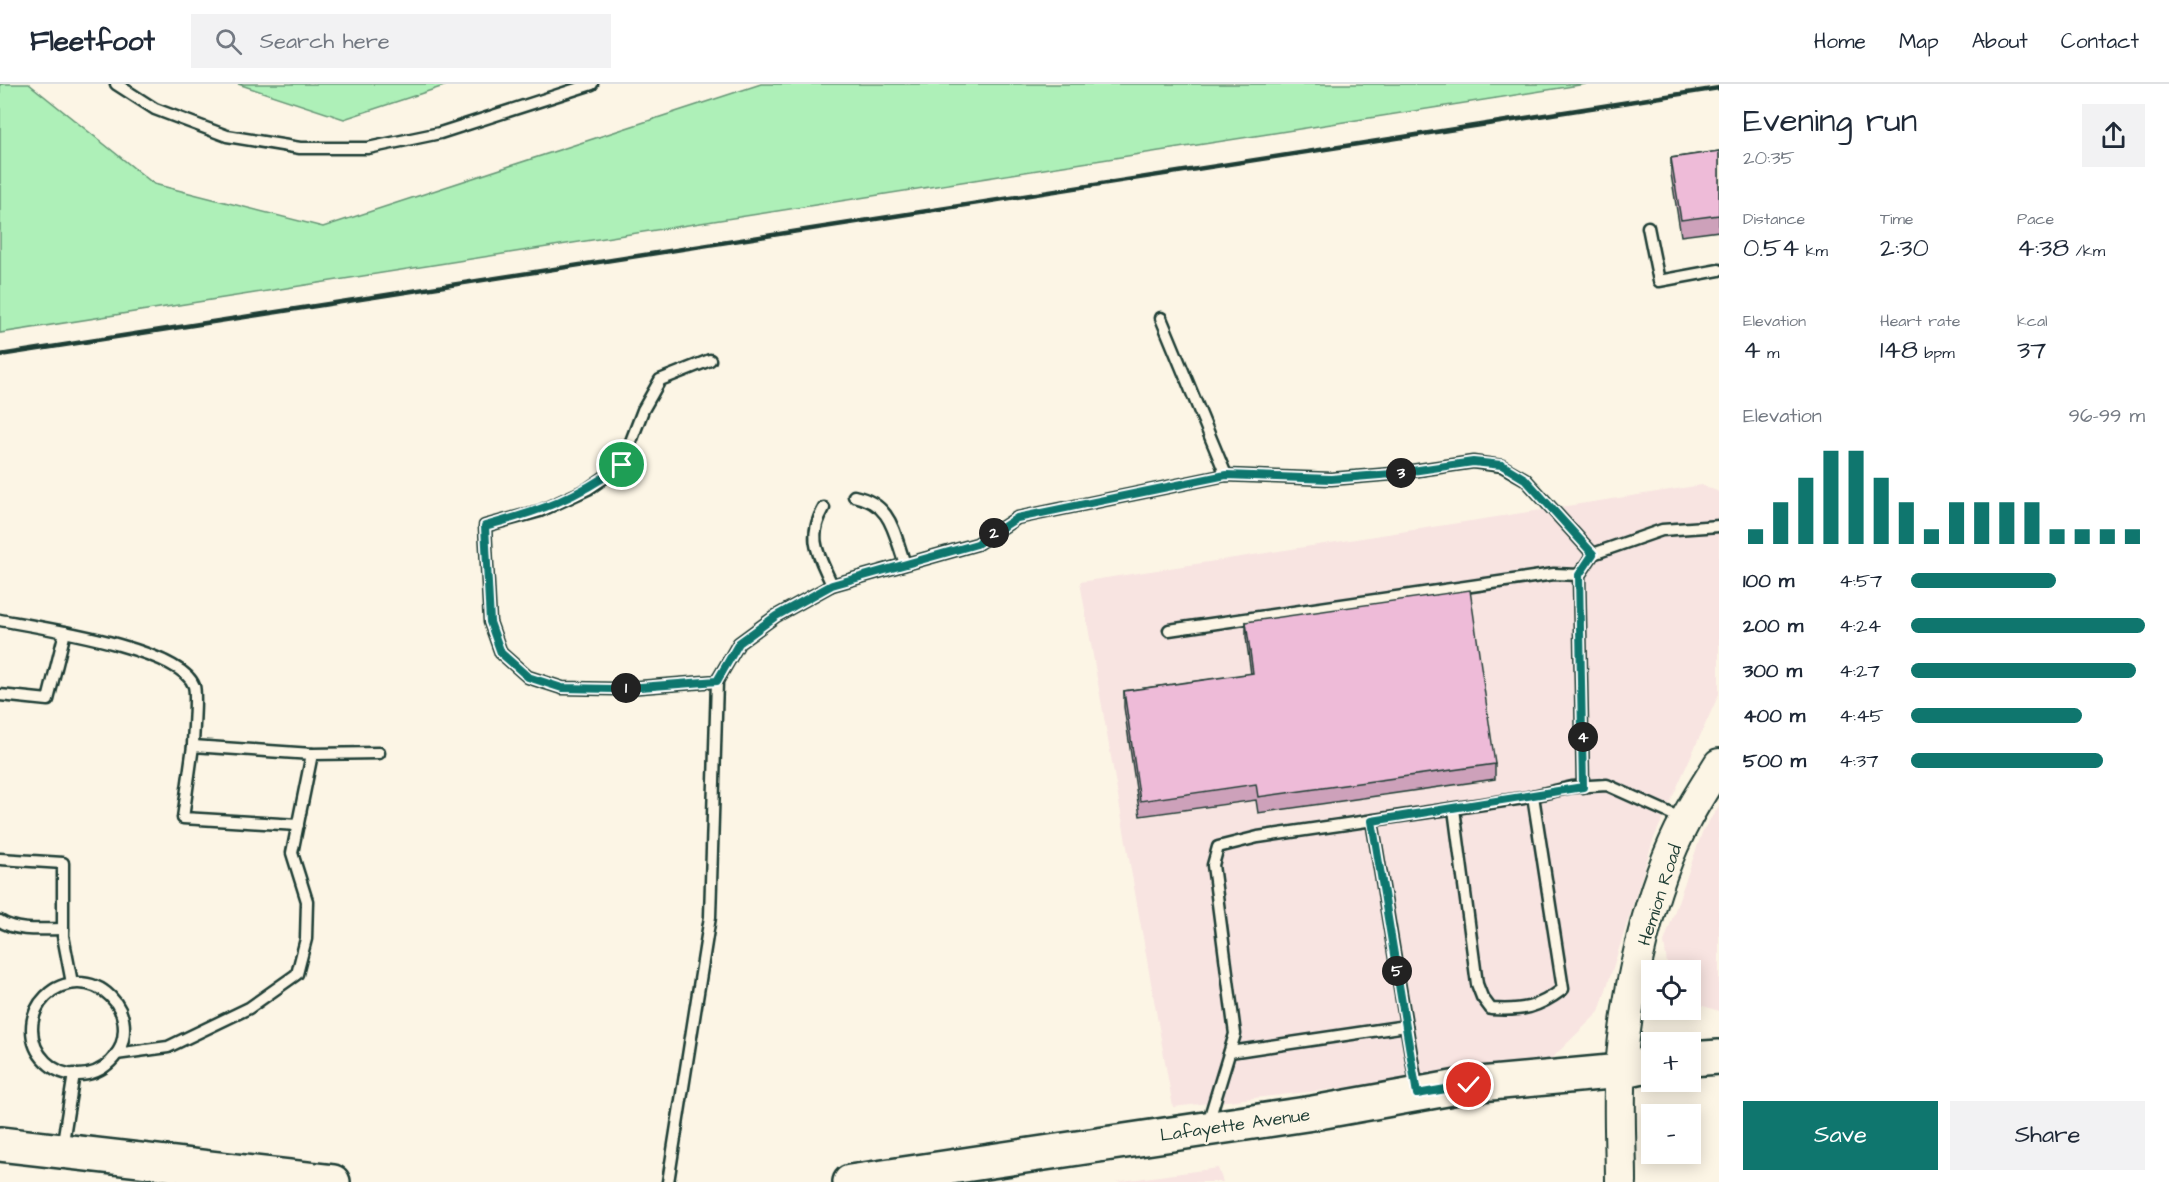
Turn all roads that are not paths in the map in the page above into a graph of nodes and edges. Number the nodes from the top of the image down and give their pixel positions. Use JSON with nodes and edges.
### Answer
{"nodes":[{"id":1,"x":116,"y":84,"type":"edge"},
{"id":2,"x":592,"y":84,"type":"edge"},
{"id":3,"x":1648,"y":227,"type":"dead end"},
{"id":4,"x":1719,"y":270,"type":"edge"},
{"id":5,"x":1161,"y":318,"type":"dead end"},
{"id":6,"x":710,"y":360,"type":"dead end"},
{"id":7,"x":1226,"y":475,"type":"junction"},
{"id":8,"x":854,"y":496,"type":"dead end"},
{"id":9,"x":824,"y":508,"type":"dead end"},
{"id":10,"x":1719,"y":526,"type":"edge"},
{"id":11,"x":1593,"y":554,"type":"junction"},
{"id":12,"x":905,"y":564,"type":"junction"},
{"id":13,"x":1579,"y":575,"type":"junction"},
{"id":14,"x":832,"y":585,"type":"junction"},
{"id":15,"x":0,"y":621,"type":"edge"},
{"id":16,"x":1169,"y":630,"type":"dead end"},
{"id":17,"x":64,"y":632,"type":"junction"},
{"id":18,"x":717,"y":681,"type":"junction"},
{"id":19,"x":0,"y":694,"type":"edge"},
{"id":20,"x":193,"y":746,"type":"junction"},
{"id":21,"x":312,"y":753,"type":"junction"},
{"id":22,"x":379,"y":753,"type":"dead end"},
{"id":23,"x":1719,"y":764,"type":"edge"},
{"id":24,"x":1583,"y":787,"type":"junction"},
{"id":25,"x":1533,"y":796,"type":"junction"},
{"id":26,"x":1454,"y":808,"type":"junction"},
{"id":27,"x":1685,"y":820,"type":"junction"},
{"id":28,"x":1372,"y":821,"type":"junction"},
{"id":29,"x":298,"y":825,"type":"junction"},
{"id":30,"x":0,"y":859,"type":"edge"},
{"id":31,"x":0,"y":921,"type":"edge"},
{"id":32,"x":63,"y":929,"type":"junction"},
{"id":33,"x":72,"y":983,"type":"junction"},
{"id":34,"x":1406,"y":1026,"type":"junction"},
{"id":35,"x":1230,"y":1052,"type":"junction"},
{"id":36,"x":116,"y":1054,"type":"junction"},
{"id":37,"x":1719,"y":1057,"type":"edge"},
{"id":38,"x":1701,"y":1058,"type":"edge"},
{"id":39,"x":1636,"y":1068,"type":"edge"},
{"id":40,"x":74,"y":1074,"type":"junction"},
{"id":41,"x":1417,"y":1094,"type":"junction"},
{"id":42,"x":1206,"y":1129,"type":"junction"},
{"id":43,"x":0,"y":1144,"type":"edge"},
{"id":44,"x":62,"y":1151,"type":"junction"},
{"id":45,"x":333,"y":1182,"type":"edge"},
{"id":46,"x":668,"y":1182,"type":"edge"},
{"id":47,"x":850,"y":1182,"type":"edge"},
{"id":48,"x":1621,"y":1182,"type":"edge"}],
"edges":[{"from":1,"to":2,"type":"lane"},
{"from":3,"to":4,"type":"lane"},
{"from":5,"to":7,"type":"lane"},
{"from":6,"to":18,"type":"lane"},
{"from":7,"to":11,"type":"lane"},
{"from":7,"to":12,"type":"lane"},
{"from":8,"to":12,"type":"lane"},
{"from":9,"to":14,"type":"lane"},
{"from":10,"to":11,"type":"lane"},
{"from":11,"to":13,"type":"lane"},
{"from":12,"to":14,"type":"lane"},
{"from":13,"to":16,"type":"lane"},
{"from":13,"to":24,"type":"lane"},
{"from":14,"to":18,"type":"lane"},
{"from":15,"to":17,"type":"lane"},
{"from":17,"to":19,"type":"lane"},
{"from":17,"to":20,"type":"lane"},
{"from":18,"to":46,"type":"lane"},
{"from":20,"to":21,"type":"lane"},
{"from":20,"to":29,"type":"lane"},
{"from":21,"to":22,"type":"lane"},
{"from":21,"to":29,"type":"lane"},
{"from":23,"to":27,"type":"street","name":"Hemion Road"},
{"from":24,"to":25,"type":"lane"},
{"from":24,"to":27,"type":"lane"},
{"from":25,"to":26,"type":"lane"},
{"from":25,"to":26,"type":"lane"},
{"from":26,"to":28,"type":"lane"},
{"from":27,"to":39,"type":"street","name":"Hemion Road"},
{"from":28,"to":34,"type":"lane"},
{"from":28,"to":35,"type":"lane"},
{"from":29,"to":36,"type":"lane"},
{"from":30,"to":32,"type":"lane"},
{"from":31,"to":32,"type":"lane"},
{"from":32,"to":33,"type":"lane"},
{"from":33,"to":36,"type":"lane"},
{"from":33,"to":40,"type":"lane"},
{"from":34,"to":35,"type":"lane"},
{"from":34,"to":41,"type":"lane"},
{"from":35,"to":42,"type":"lane"},
{"from":36,"to":40,"type":"lane"},
{"from":37,"to":38,"type":"main road"},
{"from":39,"to":41,"type":"main road","name":"Lafayette Avenue"},
{"from":39,"to":48,"type":"street","name":"Hemion Road"},
{"from":40,"to":44,"type":"lane"},
{"from":41,"to":42,"type":"main road","name":"Lafayette Avenue"},
{"from":42,"to":47,"type":"main road","name":"Lafayette Avenue"},
{"from":43,"to":44,"type":"main road"},
{"from":44,"to":45,"type":"main road"}]}
